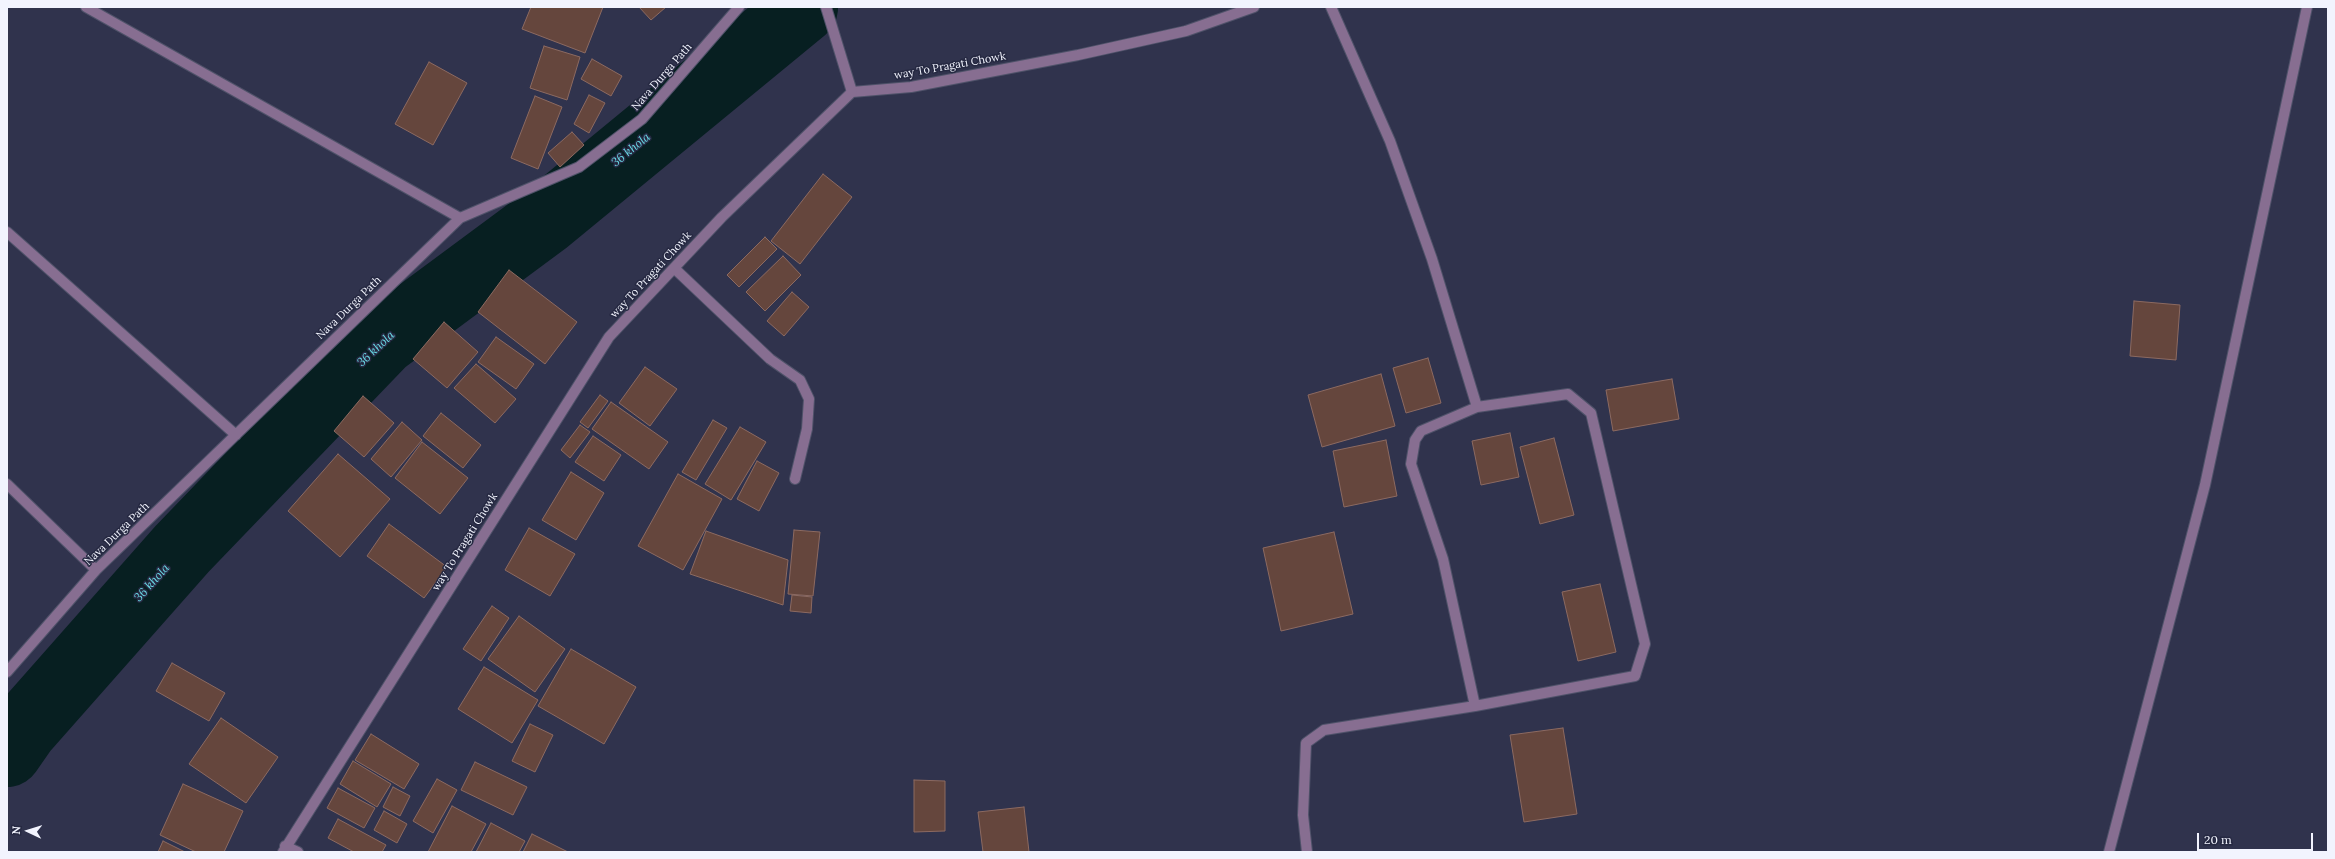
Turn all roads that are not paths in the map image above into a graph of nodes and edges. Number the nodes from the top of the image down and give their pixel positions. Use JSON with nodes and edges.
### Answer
{"nodes":[{"id":1,"x":86,"y":7,"type":"edge"},
{"id":2,"x":739,"y":7,"type":"edge"},
{"id":3,"x":826,"y":7,"type":"edge"},
{"id":4,"x":1254,"y":7,"type":"edge"},
{"id":5,"x":1331,"y":7,"type":"edge"},
{"id":6,"x":2307,"y":7,"type":"edge"},
{"id":7,"x":852,"y":92,"type":"junction"},
{"id":8,"x":460,"y":218,"type":"junction"},
{"id":9,"x":7,"y":232,"type":"edge"},
{"id":10,"x":674,"y":268,"type":"junction"},
{"id":11,"x":1477,"y":407,"type":"junction"},
{"id":12,"x":236,"y":435,"type":"junction"},
{"id":13,"x":795,"y":480,"type":"dead end"},
{"id":14,"x":7,"y":484,"type":"edge"},
{"id":15,"x":96,"y":570,"type":"junction"},
{"id":16,"x":7,"y":672,"type":"edge"},
{"id":17,"x":1475,"y":706,"type":"junction"},
{"id":18,"x":284,"y":849,"type":"edge"},
{"id":19,"x":298,"y":852,"type":"edge"},
{"id":20,"x":1307,"y":852,"type":"edge"},
{"id":21,"x":2109,"y":852,"type":"edge"}],
"edges":[{"from":1,"to":8,"type":"street"},
{"from":2,"to":8,"type":"street","name":"Nava Durga Path"},
{"from":3,"to":7,"type":"street"},
{"from":4,"to":7,"type":"street","name":"way To Pragati Chowk"},
{"from":5,"to":11,"type":"street"},
{"from":6,"to":21,"type":"street"},
{"from":7,"to":10,"type":"street","name":"way To Pragati Chowk"},
{"from":8,"to":12,"type":"street","name":"Nava Durga Path"},
{"from":9,"to":12,"type":"street"},
{"from":10,"to":13,"type":"street"},
{"from":10,"to":18,"type":"street","name":"way To Pragati Chowk"},
{"from":11,"to":17,"type":"street"},
{"from":11,"to":17,"type":"street"},
{"from":12,"to":15,"type":"street","name":"Nava Durga Path"},
{"from":14,"to":15,"type":"street"},
{"from":15,"to":16,"type":"street","name":"Nava Durga Path"},
{"from":17,"to":20,"type":"street"},
{"from":18,"to":19,"type":"street"}]}
